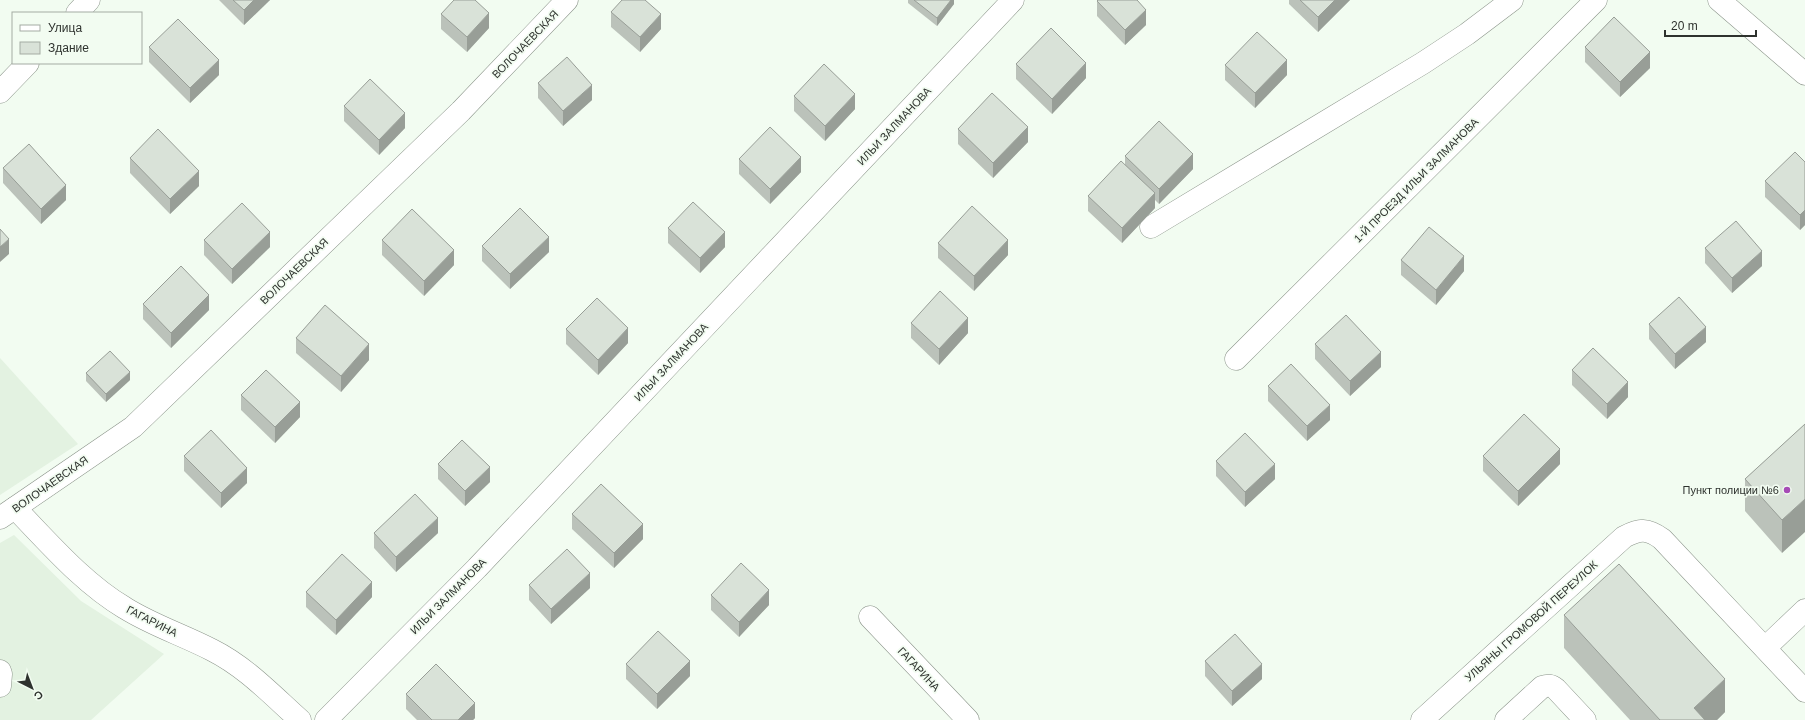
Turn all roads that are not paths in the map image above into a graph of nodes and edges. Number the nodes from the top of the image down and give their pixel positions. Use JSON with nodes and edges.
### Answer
{"nodes":[{"id":1,"x":89,"y":0,"type":"edge"},
{"id":2,"x":567,"y":0,"type":"edge"},
{"id":3,"x":1014,"y":0,"type":"edge"},
{"id":4,"x":1512,"y":0,"type":"edge"},
{"id":5,"x":1596,"y":0,"type":"edge"},
{"id":6,"x":1719,"y":0,"type":"edge"},
{"id":7,"x":78,"y":12,"type":"edge"},
{"id":8,"x":27,"y":64,"type":"edge"},
{"id":9,"x":1805,"y":74,"type":"edge"},
{"id":10,"x":0,"y":92,"type":"edge"},
{"id":11,"x":1151,"y":227,"type":"dead end"},
{"id":12,"x":1236,"y":359,"type":"dead end"},
{"id":13,"x":7,"y":513,"type":"edge"},
{"id":14,"x":1805,"y":610,"type":"edge"},
{"id":15,"x":870,"y":617,"type":"dead end"},
{"id":16,"x":1765,"y":648,"type":"junction"},
{"id":17,"x":0,"y":671,"type":"edge"},
{"id":18,"x":0,"y":686,"type":"edge"},
{"id":19,"x":1805,"y":691,"type":"edge"},
{"id":20,"x":300,"y":720,"type":"edge"},
{"id":21,"x":326,"y":720,"type":"edge"},
{"id":22,"x":968,"y":720,"type":"edge"},
{"id":23,"x":1422,"y":720,"type":"edge"},
{"id":24,"x":1506,"y":720,"type":"edge"},
{"id":25,"x":1585,"y":720,"type":"edge"}],
"edges":[{"from":1,"to":7,"type":"street"},
{"from":2,"to":13,"type":"street","name":"ВОЛОЧАЕВСКАЯ"},
{"from":3,"to":21,"type":"street","name":"ИЛЬИ ЗАЛМАНОВА"},
{"from":4,"to":11,"type":"street"},
{"from":5,"to":12,"type":"street","name":"1-Й ПРОЕЗД ИЛЬИ ЗАЛМАНОВА"},
{"from":6,"to":9,"type":"street"},
{"from":8,"to":10,"type":"street"},
{"from":13,"to":20,"type":"street","name":"ГАГАРИНА"},
{"from":14,"to":16,"type":"street"},
{"from":15,"to":22,"type":"street","name":"ГАГАРИНА"},
{"from":16,"to":19,"type":"street"},
{"from":16,"to":23,"type":"street","name":"УЛЬЯНЫ ГРОМОВОЙ ПЕРЕУЛОК"},
{"from":17,"to":18,"type":"street"},
{"from":24,"to":25,"type":"street"}]}
